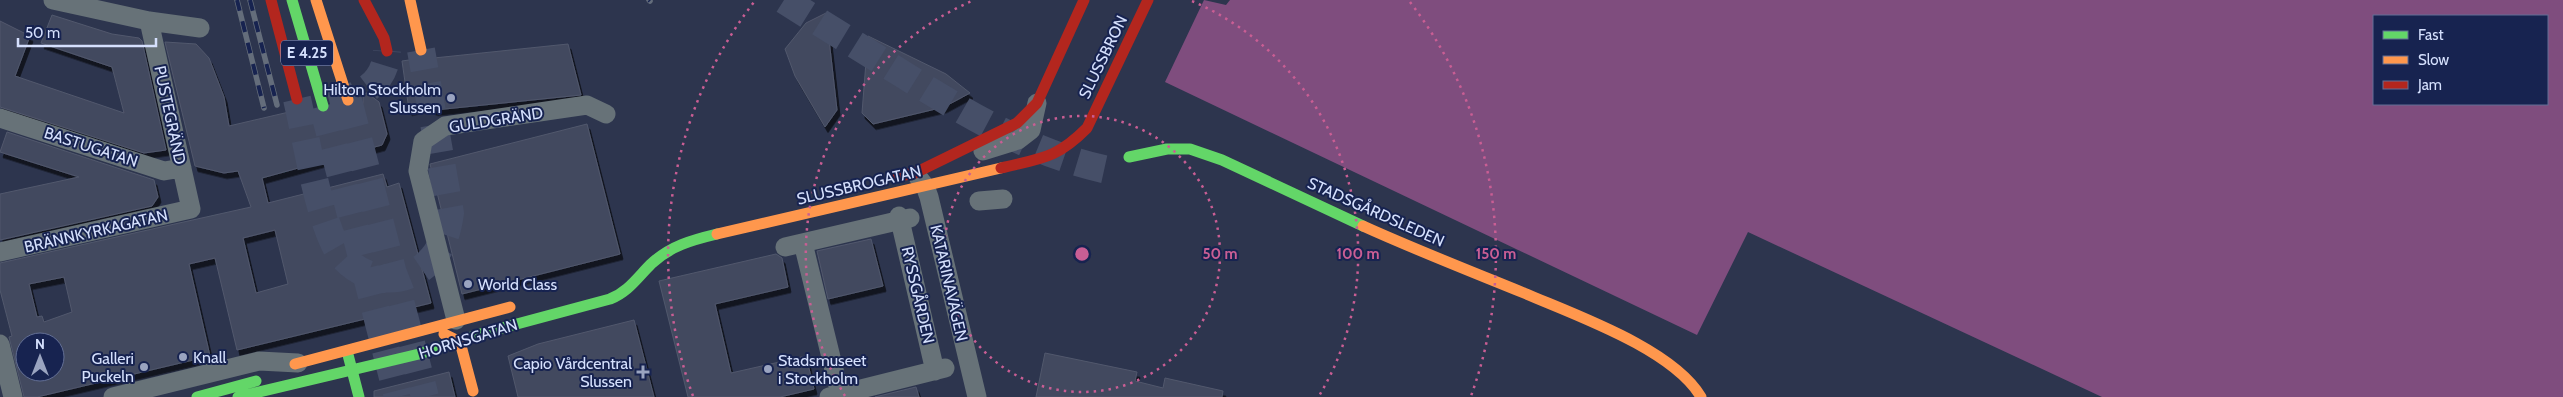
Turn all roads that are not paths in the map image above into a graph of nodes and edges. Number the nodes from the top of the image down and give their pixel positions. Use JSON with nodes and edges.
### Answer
{"nodes":[{"id":1,"x":52,"y":0,"type":"edge"},
{"id":2,"x":272,"y":0,"type":"edge"},
{"id":3,"x":276,"y":0,"type":"edge"},
{"id":4,"x":292,"y":0,"type":"edge"},
{"id":5,"x":316,"y":0,"type":"edge"},
{"id":6,"x":364,"y":0,"type":"edge"},
{"id":7,"x":410,"y":0,"type":"edge"},
{"id":8,"x":1084,"y":0,"type":"edge"},
{"id":9,"x":1148,"y":0,"type":"edge"},
{"id":10,"x":149,"y":21,"type":"junction"},
{"id":11,"x":200,"y":28,"type":"dead end"},
{"id":12,"x":421,"y":50,"type":"tunnel mouth"},
{"id":13,"x":387,"y":51,"type":"tunnel mouth"},
{"id":14,"x":348,"y":100,"type":"tunnel mouth"},
{"id":15,"x":1037,"y":103,"type":"joint"},
{"id":16,"x":323,"y":106,"type":"tunnel mouth"},
{"id":17,"x":606,"y":114,"type":"dead end"},
{"id":18,"x":0,"y":118,"type":"edge"},
{"id":19,"x":1087,"y":128,"type":"joint"},
{"id":20,"x":1129,"y":156,"type":"dead end"},
{"id":21,"x":182,"y":168,"type":"junction"},
{"id":22,"x":1208,"y":168,"type":"dead end"},
{"id":23,"x":920,"y":179,"type":"junction"},
{"id":24,"x":882,"y":180,"type":"dead end"},
{"id":25,"x":191,"y":209,"type":"joint"},
{"id":26,"x":654,"y":247,"type":"dead end"},
{"id":27,"x":0,"y":252,"type":"edge"},
{"id":28,"x":640,"y":259,"type":"dead end"},
{"id":29,"x":640,"y":276,"type":"joint"},
{"id":30,"x":524,"y":303,"type":"dead end"},
{"id":31,"x":456,"y":320,"type":"junction"},
{"id":32,"x":424,"y":329,"type":"junction"},
{"id":33,"x":460,"y":342,"type":"junction"},
{"id":34,"x":0,"y":344,"type":"edge"},
{"id":35,"x":347,"y":350,"type":"junction"},
{"id":36,"x":1635,"y":357,"type":"dead end"},
{"id":37,"x":353,"y":369,"type":"junction"},
{"id":38,"x":284,"y":378,"type":"edge"},
{"id":39,"x":473,"y":391,"type":"dead end"},
{"id":40,"x":834,"y":396,"type":"edge"},
{"id":41,"x":14,"y":397,"type":"edge"},
{"id":42,"x":113,"y":397,"type":"edge"},
{"id":43,"x":197,"y":397,"type":"edge"},
{"id":44,"x":238,"y":397,"type":"edge"},
{"id":45,"x":359,"y":397,"type":"edge"},
{"id":46,"x":977,"y":397,"type":"edge"},
{"id":47,"x":1701,"y":397,"type":"edge"}],
"edges":[{"from":1,"to":10,"type":"street"},
{"from":2,"to":3,"type":"main road"},
{"from":4,"to":16,"type":"main road","number":"E 4.25","bridge":true},
{"from":5,"to":14,"type":"main road","number":"E 4.25","bridge":true},
{"from":6,"to":13,"type":"main road"},
{"from":7,"to":12,"type":"main road"},
{"from":8,"to":15,"type":"main road"},
{"from":9,"to":19,"type":"main road","name":"SLUSSBRON"},
{"from":10,"to":11,"type":"street"},
{"from":10,"to":21,"type":"street","name":"PUSTEGRÄND"},
{"from":15,"to":23,"type":"street"},
{"from":17,"to":31,"type":"street","name":"GULDGRÄND"},
{"from":18,"to":21,"type":"street","name":"BASTUGATAN"},
{"from":19,"to":23,"type":"main road","name":"SLUSSBROGATAN"},
{"from":20,"to":47,"type":"main road","name":"STADSGÅRDSLEDEN"},
{"from":21,"to":25,"type":"street","name":"PUSTEGRÄND"},
{"from":22,"to":36,"type":"main road","name":"STADSGÅRDSLEDEN"},
{"from":23,"to":24,"type":"main road","name":"SLUSSBROGATAN"},
{"from":23,"to":29,"type":"main road","name":"SLUSSBROGATAN"},
{"from":23,"to":46,"type":"street","name":"KATARINAVÄGEN"},
{"from":25,"to":27,"type":"street","name":"BRÄNNKYRKAGATAN"},
{"from":26,"to":28,"type":"main road"},
{"from":29,"to":33,"type":"main road","name":"HORNSGATAN"},
{"from":30,"to":31,"type":"main road","name":"HORNSGATAN"},
{"from":31,"to":32,"type":"main road","name":"HORNSGATAN"},
{"from":32,"to":33,"type":"main road"},
{"from":32,"to":35,"type":"main road","name":"HORNSGATAN"},
{"from":33,"to":37,"type":"main road","name":"HORNSGATAN"},
{"from":33,"to":39,"type":"main road"},
{"from":34,"to":41,"type":"street"},
{"from":35,"to":37,"type":"main road"},
{"from":35,"to":38,"type":"main road","name":"HORNSGATAN"},
{"from":37,"to":38,"type":"main road","name":"HORNSGATAN"},
{"from":37,"to":45,"type":"main road"},
{"from":38,"to":42,"type":"street","name":"HORNSGATAN"},
{"from":38,"to":43,"type":"main road","name":"HORNSGATAN"},
{"from":38,"to":44,"type":"main road","name":"HORNSGATAN"},
{"from":40,"to":40,"type":"street","name":"RYSSGÅRDEN"}]}
